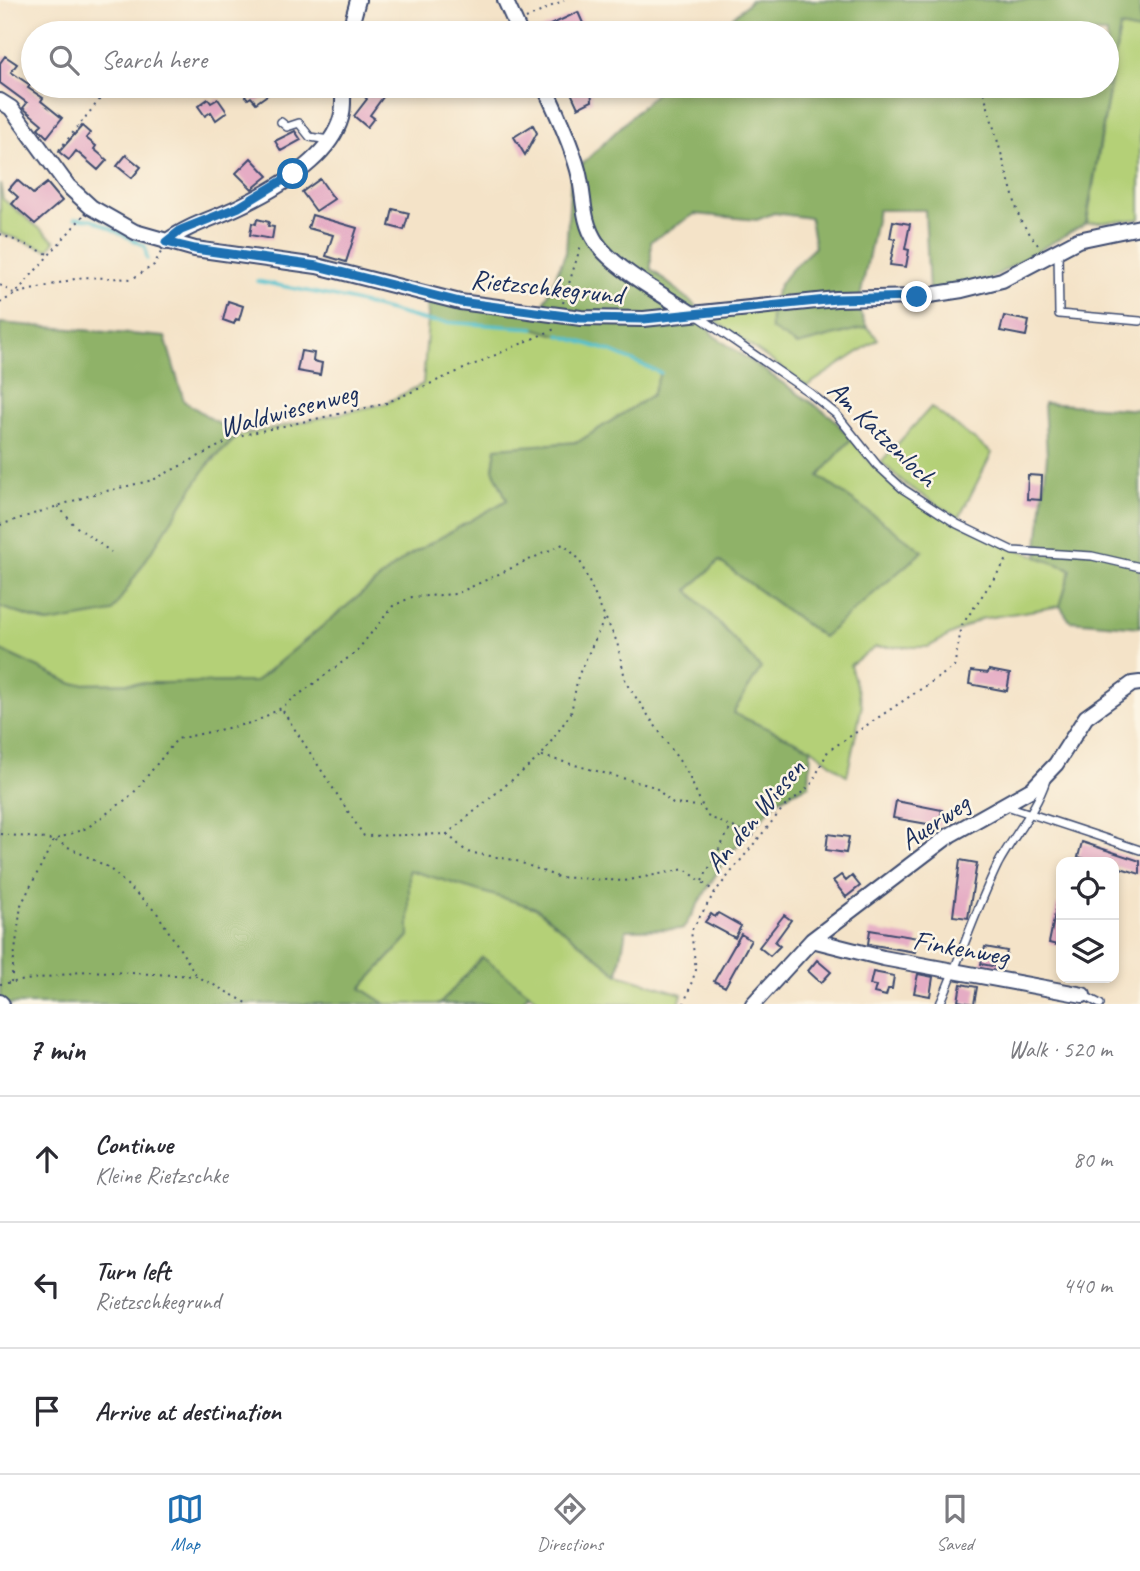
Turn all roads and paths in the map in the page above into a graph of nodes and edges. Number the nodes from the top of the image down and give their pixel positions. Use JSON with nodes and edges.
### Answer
{"nodes":[{"id":1,"x":358,"y":0,"type":"edge"},
{"id":2,"x":505,"y":0,"type":"edge"},
{"id":3,"x":564,"y":0,"type":"edge"},
{"id":4,"x":352,"y":21,"type":"edge"},
{"id":5,"x":514,"y":21,"type":"edge"},
{"id":6,"x":531,"y":21,"type":"edge"},
{"id":7,"x":101,"y":98,"type":"edge"},
{"id":8,"x":343,"y":98,"type":"edge"},
{"id":9,"x":549,"y":98,"type":"edge"},
{"id":10,"x":985,"y":98,"type":"edge"},
{"id":11,"x":0,"y":101,"type":"edge"},
{"id":12,"x":281,"y":122,"type":"dead end"},
{"id":13,"x":329,"y":140,"type":"junction"},
{"id":14,"x":54,"y":156,"type":"dead end"},
{"id":15,"x":91,"y":207,"type":"junction"},
{"id":16,"x":587,"y":224,"type":"junction"},
{"id":17,"x":1140,"y":228,"type":"edge"},
{"id":18,"x":0,"y":234,"type":"edge"},
{"id":19,"x":166,"y":242,"type":"junction"},
{"id":20,"x":1052,"y":253,"type":"junction"},
{"id":21,"x":49,"y":254,"type":"junction"},
{"id":22,"x":0,"y":285,"type":"edge"},
{"id":23,"x":15,"y":294,"type":"junction"},
{"id":24,"x":0,"y":303,"type":"edge"},
{"id":25,"x":691,"y":313,"type":"junction"},
{"id":26,"x":558,"y":321,"type":"junction"},
{"id":27,"x":1140,"y":321,"type":"edge"},
{"id":28,"x":57,"y":506,"type":"junction"},
{"id":29,"x":0,"y":525,"type":"edge"},
{"id":30,"x":1013,"y":551,"type":"junction"},
{"id":31,"x":111,"y":552,"type":"dead end"},
{"id":32,"x":1140,"y":567,"type":"edge"},
{"id":33,"x":606,"y":618,"type":"junction"},
{"id":34,"x":1140,"y":682,"type":"edge"},
{"id":35,"x":281,"y":708,"type":"junction"},
{"id":36,"x":541,"y":756,"type":"junction"},
{"id":37,"x":1047,"y":776,"type":"junction"},
{"id":38,"x":1004,"y":805,"type":"junction"},
{"id":39,"x":702,"y":806,"type":"junction"},
{"id":40,"x":1030,"y":814,"type":"junction"},
{"id":41,"x":731,"y":826,"type":"junction"},
{"id":42,"x":0,"y":834,"type":"edge"},
{"id":43,"x":447,"y":834,"type":"junction"},
{"id":44,"x":759,"y":838,"type":"junction"},
{"id":45,"x":54,"y":840,"type":"junction"},
{"id":46,"x":1140,"y":850,"type":"edge"},
{"id":47,"x":702,"y":882,"type":"junction"},
{"id":48,"x":715,"y":892,"type":"junction"},
{"id":49,"x":812,"y":940,"type":"junction"},
{"id":50,"x":955,"y":970,"type":"junction"},
{"id":51,"x":197,"y":976,"type":"junction"},
{"id":52,"x":11,"y":982,"type":"junction"},
{"id":53,"x":0,"y":984,"type":"edge"},
{"id":54,"x":1083,"y":995,"type":"joint"},
{"id":55,"x":249,"y":1004,"type":"edge"},
{"id":56,"x":684,"y":1004,"type":"edge"},
{"id":57,"x":753,"y":1004,"type":"edge"},
{"id":58,"x":940,"y":1004,"type":"edge"},
{"id":59,"x":1100,"y":1004,"type":"edge"}],
"edges":[{"from":1,"to":4,"type":"street"},
{"from":2,"to":5,"type":"street"},
{"from":3,"to":6,"type":"path"},
{"from":7,"to":14,"type":"path"},
{"from":8,"to":13,"type":"street"},
{"from":9,"to":16,"type":"street"},
{"from":10,"to":20,"type":"path"},
{"from":11,"to":15,"type":"street","name":"Rietzschkegrund"},
{"from":12,"to":13,"type":"lane"},
{"from":13,"to":19,"type":"street"},
{"from":15,"to":19,"type":"street","name":"Rietzschkegrund"},
{"from":15,"to":21,"type":"path"},
{"from":16,"to":25,"type":"street"},
{"from":16,"to":26,"type":"path"},
{"from":17,"to":20,"type":"street","name":"Rietzschkegrund"},
{"from":18,"to":21,"type":"path"},
{"from":19,"to":23,"type":"path"},
{"from":19,"to":26,"type":"street","name":"Rietzschkegrund"},
{"from":20,"to":25,"type":"street","name":"Rietzschkegrund"},
{"from":20,"to":27,"type":"lane"},
{"from":21,"to":23,"type":"path"},
{"from":22,"to":23,"type":"path"},
{"from":23,"to":24,"type":"path"},
{"from":25,"to":26,"type":"street","name":"Rietzschkegrund"},
{"from":25,"to":30,"type":"lane","name":"Am Katzenloch"},
{"from":26,"to":28,"type":"path","name":"Waldwiesenweg"},
{"from":28,"to":29,"type":"path","name":"Waldwiesenweg"},
{"from":28,"to":31,"type":"path"},
{"from":30,"to":32,"type":"lane","name":"Am Katzenloch"},
{"from":30,"to":44,"type":"path","name":"An den Wiesen"},
{"from":33,"to":35,"type":"path"},
{"from":33,"to":36,"type":"path"},
{"from":33,"to":39,"type":"path"},
{"from":34,"to":37,"type":"street","name":"Auerweg"},
{"from":35,"to":43,"type":"path"},
{"from":35,"to":45,"type":"path"},
{"from":36,"to":39,"type":"path"},
{"from":36,"to":43,"type":"path"},
{"from":37,"to":38,"type":"street","name":"Auerweg"},
{"from":37,"to":40,"type":"lane"},
{"from":38,"to":40,"type":"lane"},
{"from":38,"to":49,"type":"street","name":"Auerweg"},
{"from":39,"to":41,"type":"path"},
{"from":40,"to":46,"type":"lane"},
{"from":40,"to":50,"type":"lane"},
{"from":41,"to":44,"type":"path"},
{"from":41,"to":47,"type":"path"},
{"from":42,"to":45,"type":"path"},
{"from":43,"to":47,"type":"path"},
{"from":44,"to":48,"type":"path","name":"An den Wiesen"},
{"from":45,"to":51,"type":"path"},
{"from":45,"to":52,"type":"path"},
{"from":47,"to":48,"type":"path"},
{"from":48,"to":56,"type":"path","name":"An den Wiesen"},
{"from":49,"to":50,"type":"street","name":"Finkenweg"},
{"from":49,"to":57,"type":"street","name":"Auerweg"},
{"from":50,"to":54,"type":"street","name":"Finkenweg"},
{"from":50,"to":58,"type":"lane"},
{"from":51,"to":52,"type":"path"},
{"from":51,"to":55,"type":"path"},
{"from":52,"to":53,"type":"path"},
{"from":54,"to":59,"type":"lane","name":"Finkenweg"}]}
